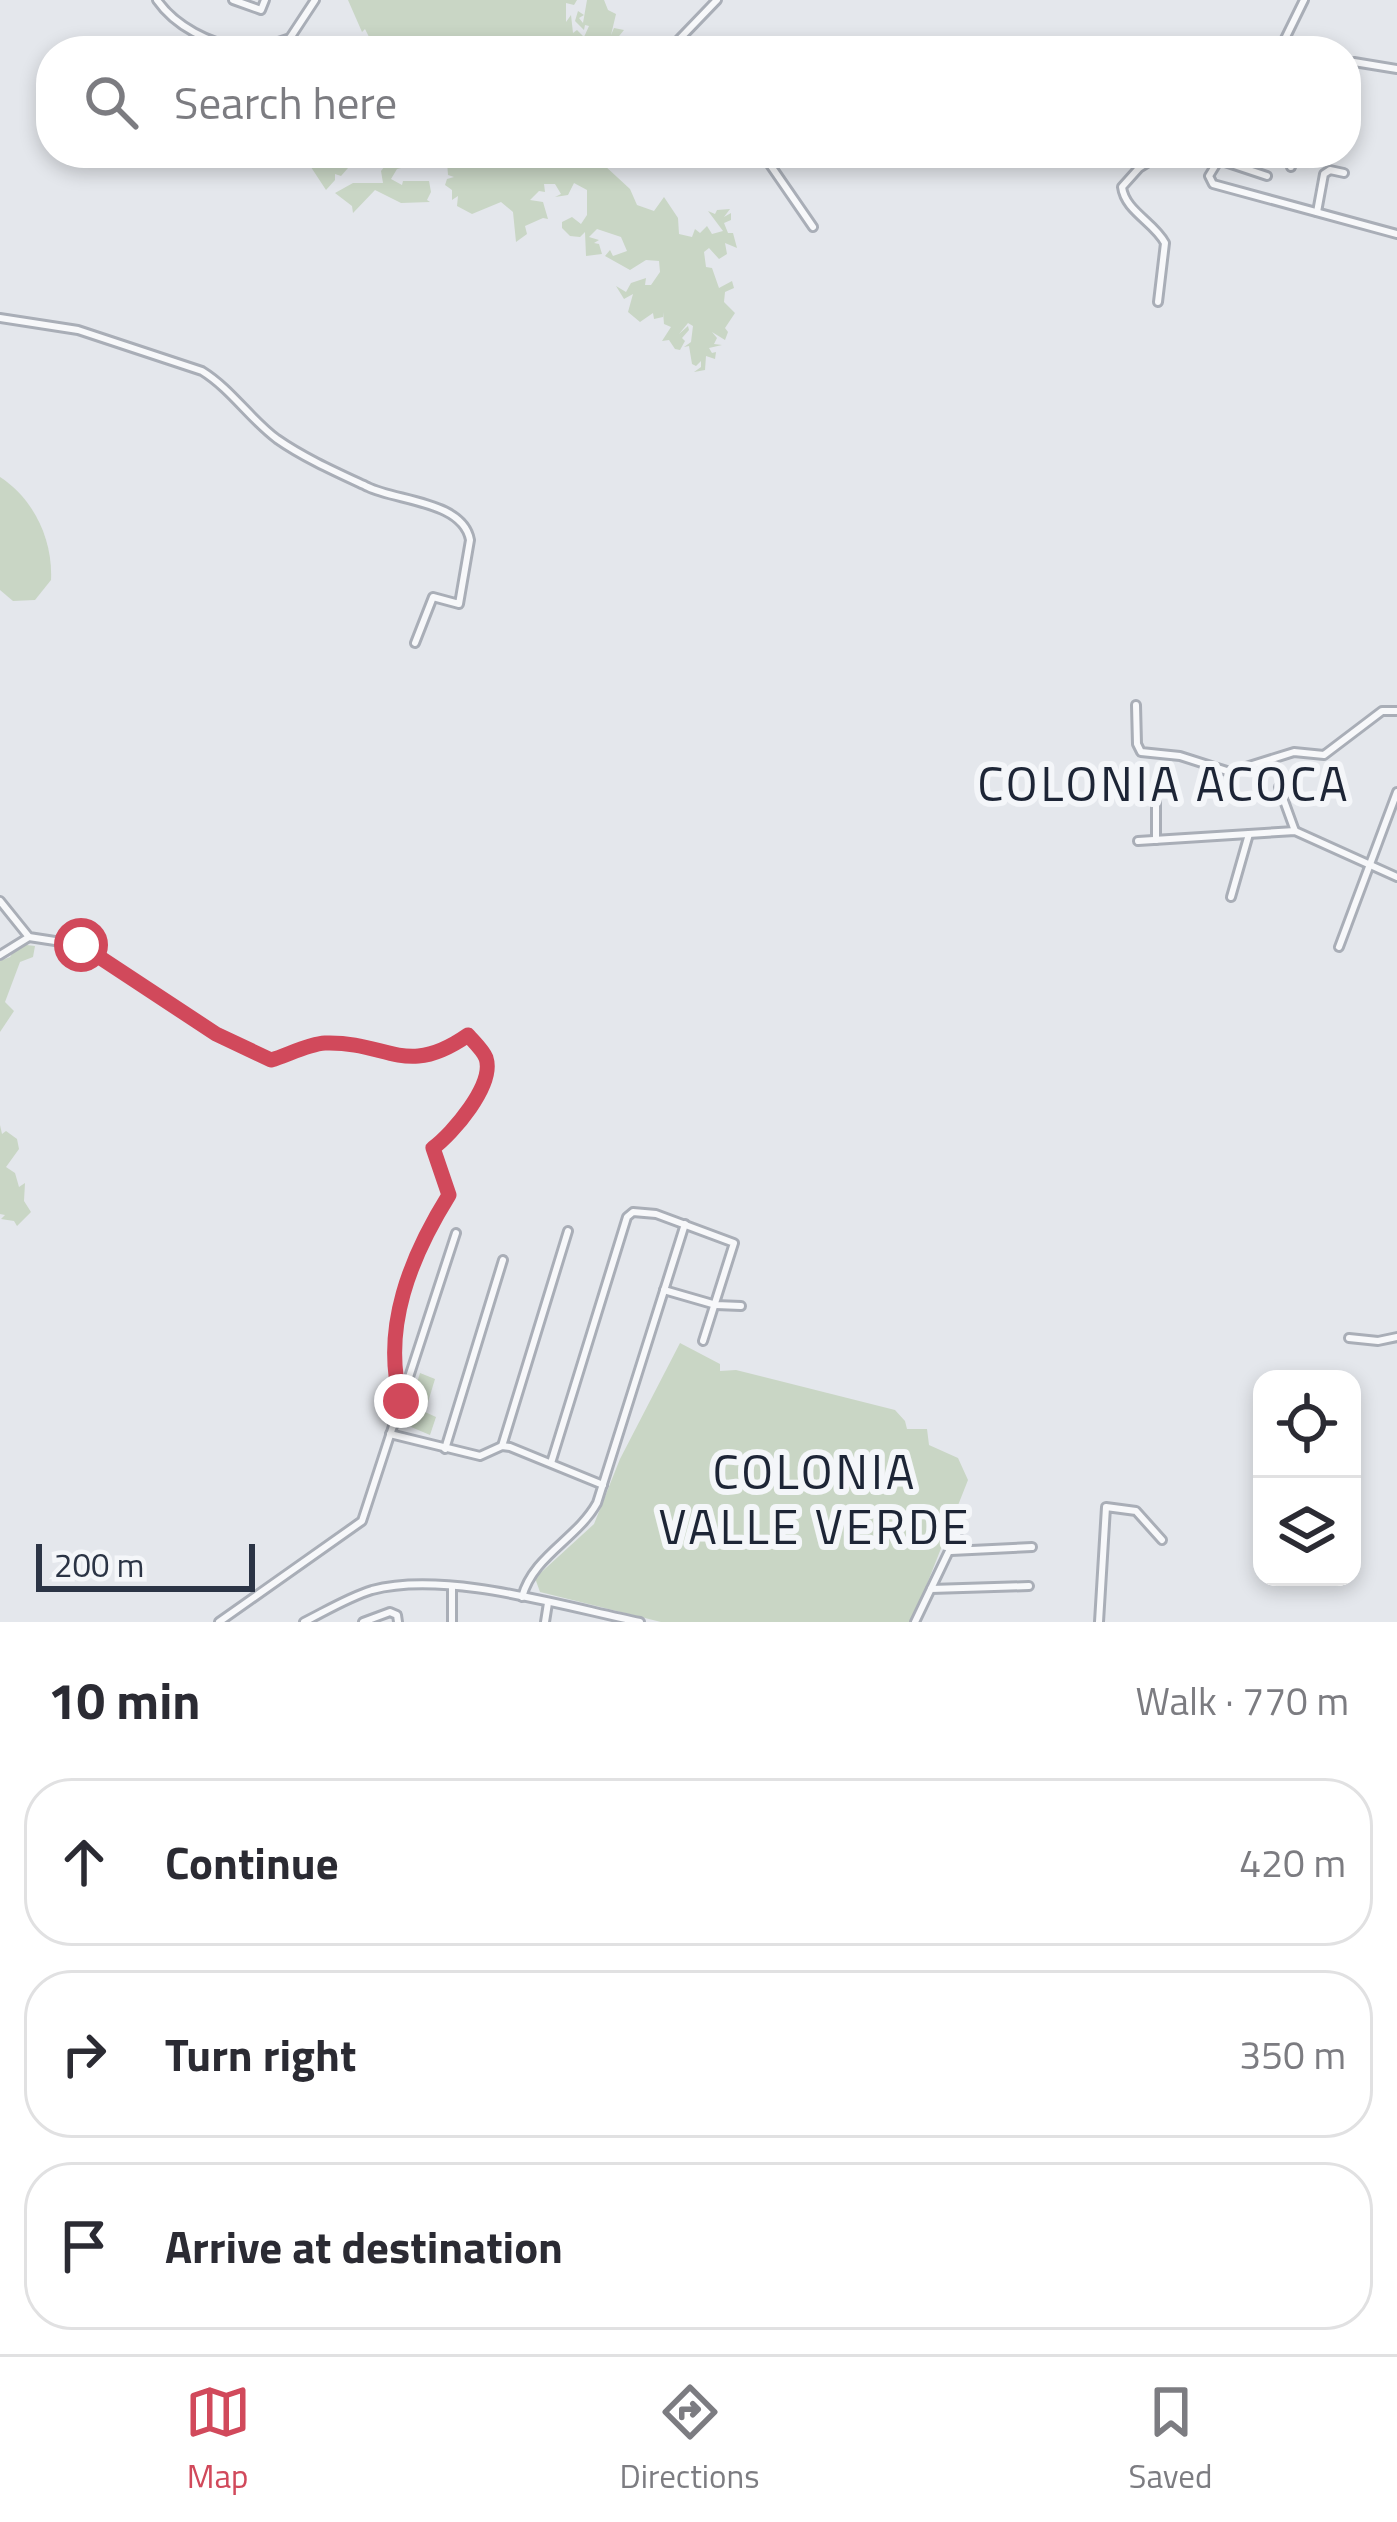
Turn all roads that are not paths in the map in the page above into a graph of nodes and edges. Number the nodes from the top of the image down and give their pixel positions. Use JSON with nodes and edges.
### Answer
{"nodes":[{"id":1,"x":157,"y":0,"type":"edge"},
{"id":2,"x":233,"y":0,"type":"edge"},
{"id":3,"x":265,"y":0,"type":"edge"},
{"id":4,"x":315,"y":0,"type":"edge"},
{"id":5,"x":717,"y":0,"type":"edge"},
{"id":6,"x":1304,"y":0,"type":"edge"},
{"id":7,"x":207,"y":36,"type":"edge"},
{"id":8,"x":291,"y":36,"type":"edge"},
{"id":9,"x":682,"y":36,"type":"edge"},
{"id":10,"x":1286,"y":36,"type":"edge"},
{"id":11,"x":1361,"y":63,"type":"edge"},
{"id":12,"x":1397,"y":70,"type":"edge"},
{"id":13,"x":772,"y":168,"type":"edge"},
{"id":14,"x":1139,"y":168,"type":"edge"},
{"id":15,"x":1214,"y":168,"type":"edge"},
{"id":16,"x":1249,"y":168,"type":"edge"},
{"id":17,"x":1344,"y":173,"type":"dead end"},
{"id":18,"x":1267,"y":176,"type":"dead end"},
{"id":19,"x":1317,"y":212,"type":"junction"},
{"id":20,"x":813,"y":227,"type":"dead end"},
{"id":21,"x":1397,"y":234,"type":"edge"},
{"id":22,"x":1158,"y":302,"type":"dead end"},
{"id":23,"x":0,"y":318,"type":"edge"},
{"id":24,"x":415,"y":643,"type":"dead end"},
{"id":25,"x":1136,"y":705,"type":"dead end"},
{"id":26,"x":1397,"y":711,"type":"edge"},
{"id":27,"x":1280,"y":787,"type":"dead end"},
{"id":28,"x":1397,"y":792,"type":"edge"},
{"id":29,"x":1156,"y":797,"type":"dead end"},
{"id":30,"x":1295,"y":831,"type":"junction"},
{"id":31,"x":1250,"y":834,"type":"junction"},
{"id":32,"x":1156,"y":839,"type":"junction"},
{"id":33,"x":1138,"y":841,"type":"dead end"},
{"id":34,"x":1369,"y":865,"type":"junction"},
{"id":35,"x":1397,"y":877,"type":"edge"},
{"id":36,"x":1232,"y":896,"type":"dead end"},
{"id":37,"x":0,"y":901,"type":"edge"},
{"id":38,"x":29,"y":937,"type":"junction"},
{"id":39,"x":1339,"y":946,"type":"dead end"},
{"id":40,"x":0,"y":955,"type":"edge"},
{"id":41,"x":685,"y":1224,"type":"junction"},
{"id":42,"x":568,"y":1232,"type":"dead end"},
{"id":43,"x":456,"y":1233,"type":"dead end"},
{"id":44,"x":502,"y":1260,"type":"dead end"},
{"id":45,"x":664,"y":1290,"type":"junction"},
{"id":46,"x":716,"y":1305,"type":"junction"},
{"id":47,"x":741,"y":1306,"type":"dead end"},
{"id":48,"x":1397,"y":1337,"type":"edge"},
{"id":49,"x":1349,"y":1338,"type":"dead end"},
{"id":50,"x":703,"y":1341,"type":"dead end"},
{"id":51,"x":401,"y":1401,"type":"junction"},
{"id":52,"x":390,"y":1434,"type":"junction"},
{"id":53,"x":502,"y":1446,"type":"junction"},
{"id":54,"x":445,"y":1449,"type":"junction"},
{"id":55,"x":551,"y":1463,"type":"junction"},
{"id":56,"x":603,"y":1485,"type":"junction"},
{"id":57,"x":961,"y":1528,"type":"dead end"},
{"id":58,"x":1162,"y":1540,"type":"dead end"},
{"id":59,"x":1032,"y":1547,"type":"dead end"},
{"id":60,"x":950,"y":1551,"type":"junction"},
{"id":61,"x":1029,"y":1586,"type":"dead end"},
{"id":62,"x":452,"y":1588,"type":"junction"},
{"id":63,"x":931,"y":1589,"type":"junction"},
{"id":64,"x":522,"y":1597,"type":"junction"},
{"id":65,"x":548,"y":1603,"type":"junction"},
{"id":66,"x":219,"y":1622,"type":"edge"},
{"id":67,"x":304,"y":1622,"type":"edge"},
{"id":68,"x":363,"y":1622,"type":"edge"},
{"id":69,"x":398,"y":1622,"type":"edge"},
{"id":70,"x":452,"y":1622,"type":"edge"},
{"id":71,"x":545,"y":1622,"type":"edge"},
{"id":72,"x":640,"y":1622,"type":"edge"},
{"id":73,"x":915,"y":1622,"type":"edge"},
{"id":74,"x":1099,"y":1622,"type":"edge"}],
"edges":[{"from":1,"to":7,"type":"street"},
{"from":2,"to":3,"type":"street"},
{"from":4,"to":8,"type":"street"},
{"from":5,"to":9,"type":"street"},
{"from":6,"to":10,"type":"street"},
{"from":11,"to":12,"type":"street"},
{"from":13,"to":20,"type":"street"},
{"from":14,"to":22,"type":"street"},
{"from":15,"to":19,"type":"street"},
{"from":16,"to":18,"type":"street"},
{"from":17,"to":19,"type":"street"},
{"from":19,"to":21,"type":"street"},
{"from":23,"to":24,"type":"street"},
{"from":25,"to":26,"type":"street"},
{"from":27,"to":30,"type":"street"},
{"from":28,"to":34,"type":"street"},
{"from":29,"to":32,"type":"street"},
{"from":30,"to":31,"type":"street"},
{"from":30,"to":34,"type":"street"},
{"from":31,"to":32,"type":"street"},
{"from":31,"to":36,"type":"street"},
{"from":32,"to":33,"type":"street"},
{"from":34,"to":35,"type":"street"},
{"from":34,"to":39,"type":"street"},
{"from":37,"to":38,"type":"street"},
{"from":38,"to":40,"type":"street"},
{"from":38,"to":51,"type":"street"},
{"from":41,"to":45,"type":"street"},
{"from":41,"to":46,"type":"street"},
{"from":41,"to":55,"type":"street"},
{"from":42,"to":53,"type":"street"},
{"from":43,"to":51,"type":"street"},
{"from":44,"to":54,"type":"street"},
{"from":45,"to":46,"type":"street"},
{"from":45,"to":56,"type":"street"},
{"from":46,"to":47,"type":"street"},
{"from":46,"to":50,"type":"street"},
{"from":48,"to":49,"type":"street"},
{"from":51,"to":52,"type":"street"},
{"from":52,"to":54,"type":"street"},
{"from":52,"to":66,"type":"street"},
{"from":53,"to":54,"type":"street"},
{"from":53,"to":55,"type":"street"},
{"from":55,"to":56,"type":"street"},
{"from":56,"to":64,"type":"street"},
{"from":57,"to":60,"type":"street"},
{"from":58,"to":74,"type":"street"},
{"from":59,"to":60,"type":"street"},
{"from":60,"to":63,"type":"street"},
{"from":61,"to":63,"type":"street"},
{"from":62,"to":64,"type":"street"},
{"from":62,"to":67,"type":"street"},
{"from":62,"to":70,"type":"street"},
{"from":63,"to":73,"type":"street"},
{"from":64,"to":65,"type":"street"},
{"from":65,"to":71,"type":"street"},
{"from":65,"to":72,"type":"street"},
{"from":68,"to":69,"type":"street"}]}
